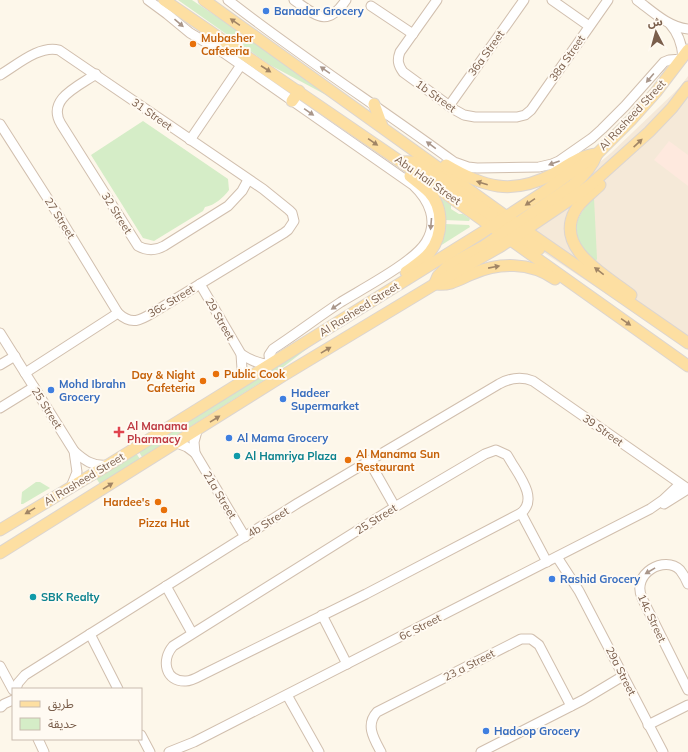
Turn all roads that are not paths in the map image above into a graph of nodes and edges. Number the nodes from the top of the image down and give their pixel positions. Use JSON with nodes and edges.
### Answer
{"nodes":[{"id":1,"x":148,"y":0,"type":"edge"},
{"id":2,"x":164,"y":0,"type":"edge"},
{"id":3,"x":204,"y":0,"type":"edge"},
{"id":4,"x":228,"y":0,"type":"edge"},
{"id":5,"x":243,"y":0,"type":"edge"},
{"id":6,"x":294,"y":0,"type":"edge"},
{"id":7,"x":346,"y":0,"type":"edge"},
{"id":8,"x":437,"y":0,"type":"edge"},
{"id":9,"x":524,"y":0,"type":"edge"},
{"id":10,"x":552,"y":0,"type":"edge"},
{"id":11,"x":608,"y":0,"type":"edge"},
{"id":12,"x":637,"y":0,"type":"edge"},
{"id":13,"x":371,"y":6,"type":"dead end"},
{"id":14,"x":238,"y":8,"type":"junction"},
{"id":15,"x":669,"y":23,"type":"junction"},
{"id":16,"x":589,"y":26,"type":"junction"},
{"id":17,"x":688,"y":29,"type":"edge"},
{"id":18,"x":413,"y":34,"type":"junction"},
{"id":19,"x":684,"y":56,"type":"edge"},
{"id":20,"x":241,"y":65,"type":"junction"},
{"id":21,"x":96,"y":74,"type":"junction"},
{"id":22,"x":0,"y":75,"type":"edge"},
{"id":23,"x":688,"y":87,"type":"edge"},
{"id":24,"x":299,"y":91,"type":"junction"},
{"id":25,"x":292,"y":101,"type":"junction"},
{"id":26,"x":374,"y":104,"type":"junction"},
{"id":27,"x":448,"y":106,"type":"junction"},
{"id":28,"x":525,"y":115,"type":"joint"},
{"id":29,"x":0,"y":124,"type":"edge"},
{"id":30,"x":382,"y":126,"type":"junction"},
{"id":31,"x":190,"y":140,"type":"junction"},
{"id":32,"x":597,"y":154,"type":"junction"},
{"id":33,"x":427,"y":158,"type":"junction"},
{"id":34,"x":401,"y":162,"type":"junction"},
{"id":35,"x":609,"y":169,"type":"junction"},
{"id":36,"x":248,"y":180,"type":"junction"},
{"id":37,"x":294,"y":221,"type":"joint"},
{"id":38,"x":499,"y":221,"type":"junction"},
{"id":39,"x":514,"y":232,"type":"junction"},
{"id":40,"x":200,"y":284,"type":"junction"},
{"id":41,"x":435,"y":284,"type":"junction"},
{"id":42,"x":396,"y":286,"type":"junction"},
{"id":43,"x":594,"y":299,"type":"junction"},
{"id":44,"x":118,"y":313,"type":"junction"},
{"id":45,"x":648,"y":316,"type":"junction"},
{"id":46,"x":0,"y":333,"type":"edge"},
{"id":47,"x":688,"y":344,"type":"edge"},
{"id":48,"x":240,"y":354,"type":"junction"},
{"id":49,"x":15,"y":356,"type":"junction"},
{"id":50,"x":270,"y":364,"type":"junction"},
{"id":51,"x":0,"y":365,"type":"edge"},
{"id":52,"x":688,"y":366,"type":"edge"},
{"id":53,"x":25,"y":373,"type":"junction"},
{"id":54,"x":515,"y":378,"type":"joint"},
{"id":55,"x":239,"y":384,"type":"junction"},
{"id":56,"x":34,"y":387,"type":"junction"},
{"id":57,"x":0,"y":408,"type":"edge"},
{"id":58,"x":197,"y":431,"type":"junction"},
{"id":59,"x":177,"y":443,"type":"junction"},
{"id":60,"x":74,"y":451,"type":"junction"},
{"id":61,"x":195,"y":453,"type":"junction"},
{"id":62,"x":369,"y":461,"type":"junction"},
{"id":63,"x":108,"y":465,"type":"junction"},
{"id":64,"x":71,"y":487,"type":"junction"},
{"id":65,"x":685,"y":487,"type":"edge"},
{"id":66,"x":396,"y":507,"type":"junction"},
{"id":67,"x":521,"y":513,"type":"junction"},
{"id":68,"x":0,"y":530,"type":"edge"},
{"id":69,"x":245,"y":537,"type":"junction"},
{"id":70,"x":0,"y":553,"type":"edge"},
{"id":71,"x":560,"y":555,"type":"junction"},
{"id":72,"x":547,"y":562,"type":"junction"},
{"id":73,"x":688,"y":584,"type":"edge"},
{"id":74,"x":166,"y":586,"type":"junction"},
{"id":75,"x":322,"y":615,"type":"junction"},
{"id":76,"x":192,"y":633,"type":"junction"},
{"id":77,"x":90,"y":634,"type":"junction"},
{"id":78,"x":347,"y":664,"type":"junction"},
{"id":79,"x":2,"y":669,"type":"edge"},
{"id":80,"x":25,"y":675,"type":"junction"},
{"id":81,"x":624,"y":679,"type":"junction"},
{"id":82,"x":12,"y":688,"type":"edge"},
{"id":83,"x":16,"y":688,"type":"edge"},
{"id":84,"x":117,"y":688,"type":"edge"},
{"id":85,"x":688,"y":690,"type":"edge"},
{"id":86,"x":289,"y":693,"type":"junction"},
{"id":87,"x":12,"y":700,"type":"edge"},
{"id":88,"x":688,"y":704,"type":"edge"},
{"id":89,"x":12,"y":706,"type":"edge"},
{"id":90,"x":571,"y":706,"type":"junction"},
{"id":91,"x":1,"y":707,"type":"edge"},
{"id":92,"x":648,"y":725,"type":"junction"},
{"id":93,"x":142,"y":737,"type":"edge"},
{"id":94,"x":38,"y":740,"type":"edge"},
{"id":95,"x":190,"y":744,"type":"junction"},
{"id":96,"x":44,"y":752,"type":"edge"},
{"id":97,"x":150,"y":752,"type":"edge"},
{"id":98,"x":169,"y":752,"type":"edge"},
{"id":99,"x":178,"y":752,"type":"edge"},
{"id":100,"x":319,"y":752,"type":"edge"},
{"id":101,"x":381,"y":752,"type":"edge"},
{"id":102,"x":482,"y":752,"type":"edge"},
{"id":103,"x":663,"y":752,"type":"edge"}],
"edges":[{"from":1,"to":20,"type":"street","one_way":true},
{"from":2,"to":24,"type":"main road","name":"Abu Hail Street","one_way":true},
{"from":30,"to":3,"type":"main road","name":"Abu Hail Street","one_way":true},
{"from":4,"to":14,"type":"street"},
{"from":5,"to":14,"type":"street"},
{"from":6,"to":7,"type":"street"},
{"from":8,"to":18,"type":"street"},
{"from":9,"to":27,"type":"street","name":"36a Street"},
{"from":10,"to":16,"type":"street"},
{"from":11,"to":16,"type":"street","name":"38a Street"},
{"from":12,"to":15,"type":"street"},
{"from":13,"to":18,"type":"street"},
{"from":26,"to":14,"type":"street","one_way":true},
{"from":15,"to":17,"type":"street"},
{"from":15,"to":19,"type":"street"},
{"from":16,"to":28,"type":"street","name":"38a Street"},
{"from":18,"to":27,"type":"street","name":"1b Street"},
{"from":19,"to":26,"type":"street","one_way":true},
{"from":19,"to":32,"type":"main road","name":"Al Rasheed Street"},
{"from":20,"to":25,"type":"street"},
{"from":20,"to":31,"type":"street"},
{"from":21,"to":22,"type":"street","name":"31 Street"},
{"from":21,"to":31,"type":"street","name":"31 Street"},
{"from":21,"to":36,"type":"street","name":"32 Street"},
{"from":35,"to":23,"type":"main road","name":"Al Rasheed Street","one_way":true},
{"from":24,"to":25,"type":"main road"},
{"from":24,"to":34,"type":"main road","name":"Abu Hail Street","one_way":true},
{"from":25,"to":50,"type":"street","one_way":true},
{"from":26,"to":30,"type":"main road"},
{"from":27,"to":28,"type":"street","name":"1b Street"},
{"from":29,"to":44,"type":"street","name":"27 Street"},
{"from":30,"to":33,"type":"main road","name":"Abu Hail Street"},
{"from":31,"to":36,"type":"street","name":"31 Street"},
{"from":32,"to":33,"type":"main road","one_way":true},
{"from":32,"to":38,"type":"main road","name":"Al Rasheed Street","one_way":true},
{"from":32,"to":39,"type":"main road"},
{"from":33,"to":38,"type":"main road","name":"Abu Hail Street"},
{"from":34,"to":38,"type":"main road"},
{"from":34,"to":42,"type":"main road"},
{"from":35,"to":39,"type":"main road","name":"Al Rasheed Street"},
{"from":45,"to":35,"type":"main road","one_way":true},
{"from":36,"to":37,"type":"street","name":"31 Street"},
{"from":37,"to":40,"type":"street","name":"36c Street"},
{"from":38,"to":39,"type":"main road","name":"Abu Hail Street"},
{"from":38,"to":39,"type":"main road","name":"Abu Hail Street"},
{"from":38,"to":42,"type":"main road","name":"Al Rasheed Street"},
{"from":39,"to":41,"type":"main road"},
{"from":39,"to":43,"type":"main road","name":"Abu Hail Street"},
{"from":39,"to":45,"type":"main road","name":"Abu Hail Street"},
{"from":39,"to":47,"type":"main road"},
{"from":40,"to":44,"type":"street","name":"36c Street"},
{"from":40,"to":48,"type":"street","name":"29 Street"},
{"from":41,"to":43,"type":"main road","one_way":true},
{"from":58,"to":41,"type":"main road","name":"Al Rasheed Street","one_way":true},
{"from":42,"to":50,"type":"main road","name":"Al Rasheed Street"},
{"from":43,"to":52,"type":"main road","name":"Abu Hail Street","one_way":true},
{"from":44,"to":53,"type":"street"},
{"from":45,"to":47,"type":"main road","name":"Abu Hail Street"},
{"from":46,"to":49,"type":"street","name":"25 Street"},
{"from":48,"to":50,"type":"street"},
{"from":48,"to":55,"type":"street","name":"29 Street"},
{"from":49,"to":51,"type":"street"},
{"from":49,"to":53,"type":"street","name":"25 Street"},
{"from":50,"to":55,"type":"main road","name":"Al Rasheed Street"},
{"from":53,"to":56,"type":"street","name":"25 Street"},
{"from":54,"to":62,"type":"street","name":"4b Street"},
{"from":54,"to":65,"type":"street","name":"39 Street"},
{"from":55,"to":63,"type":"main road","name":"Al Rasheed Street"},
{"from":56,"to":57,"type":"street"},
{"from":56,"to":60,"type":"street","name":"25 Street"},
{"from":58,"to":59,"type":"main road","name":"Al Rasheed Street"},
{"from":58,"to":61,"type":"street"},
{"from":59,"to":61,"type":"street","name":"21a Street"},
{"from":70,"to":59,"type":"main road","name":"Al Rasheed Street","one_way":true},
{"from":60,"to":63,"type":"street"},
{"from":60,"to":64,"type":"street","name":"25 Street"},
{"from":61,"to":69,"type":"street","name":"21a Street"},
{"from":62,"to":66,"type":"street"},
{"from":62,"to":69,"type":"street","name":"4b Street"},
{"from":63,"to":64,"type":"main road","name":"Al Rasheed Street"},
{"from":64,"to":68,"type":"main road","name":"Al Rasheed Street","one_way":true},
{"from":65,"to":71,"type":"street","name":"6c Street"},
{"from":66,"to":67,"type":"street","name":"25 Street"},
{"from":66,"to":76,"type":"street","name":"25 Street"},
{"from":67,"to":72,"type":"street"},
{"from":67,"to":75,"type":"street","name":"25 Street"},
{"from":69,"to":74,"type":"street","name":"4b Street"},
{"from":71,"to":72,"type":"street","name":"6c Street"},
{"from":71,"to":81,"type":"street","name":"29a Street"},
{"from":72,"to":78,"type":"street","name":"6c Street"},
{"from":73,"to":85,"type":"street","name":"14c Street","one_way":true},
{"from":74,"to":76,"type":"street"},
{"from":74,"to":77,"type":"street","name":"4b Street"},
{"from":75,"to":76,"type":"street","name":"25 Street"},
{"from":75,"to":78,"type":"street"},
{"from":77,"to":80,"type":"street","name":"4b Street"},
{"from":77,"to":84,"type":"street"},
{"from":78,"to":86,"type":"street","name":"6c Street"},
{"from":79,"to":80,"type":"street"},
{"from":79,"to":82,"type":"street"},
{"from":80,"to":83,"type":"street","name":"4b Street"},
{"from":81,"to":90,"type":"street"},
{"from":81,"to":92,"type":"street","name":"29a Street"},
{"from":86,"to":95,"type":"street","name":"6c Street"},
{"from":86,"to":100,"type":"street"},
{"from":87,"to":91,"type":"street"},
{"from":88,"to":92,"type":"street"},
{"from":89,"to":91,"type":"street"},
{"from":90,"to":101,"type":"street","name":"23 a Street"},
{"from":90,"to":102,"type":"street"},
{"from":92,"to":103,"type":"street","name":"29a Street"},
{"from":93,"to":97,"type":"street"},
{"from":94,"to":96,"type":"street"},
{"from":95,"to":98,"type":"street","name":"6c Street"},
{"from":95,"to":99,"type":"street","name":"6c Street"}]}
